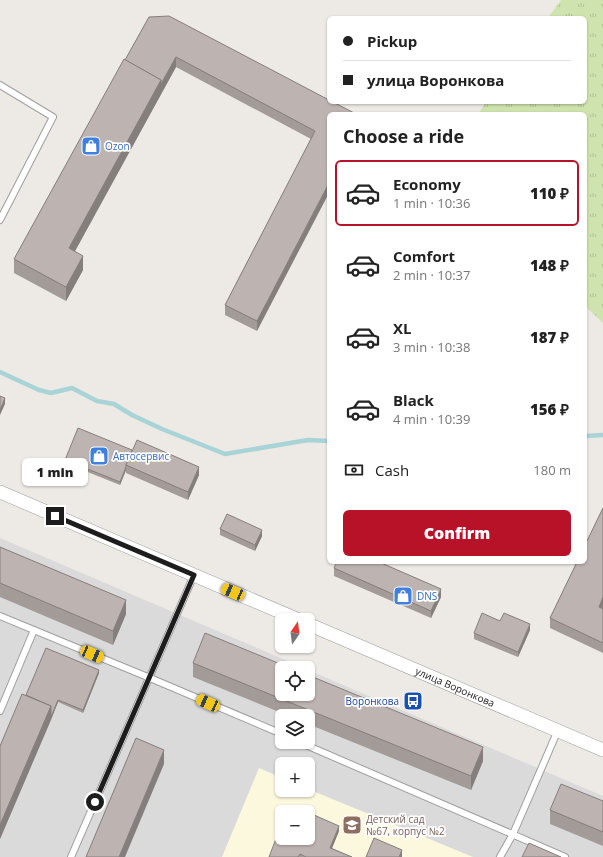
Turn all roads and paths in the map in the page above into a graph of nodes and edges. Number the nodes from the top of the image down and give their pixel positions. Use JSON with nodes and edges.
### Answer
{"nodes":[{"id":1,"x":0,"y":86,"type":"edge"},
{"id":2,"x":0,"y":220,"type":"edge"},
{"id":3,"x":0,"y":492,"type":"edge"},
{"id":4,"x":194,"y":575,"type":"junction"},
{"id":5,"x":283,"y":613,"type":"edge"},
{"id":6,"x":0,"y":616,"type":"edge"},
{"id":7,"x":315,"y":627,"type":"edge"},
{"id":8,"x":34,"y":630,"type":"junction"},
{"id":9,"x":150,"y":678,"type":"junction"},
{"id":10,"x":0,"y":712,"type":"edge"},
{"id":11,"x":558,"y":730,"type":"junction"},
{"id":12,"x":275,"y":731,"type":"edge"},
{"id":13,"x":315,"y":748,"type":"edge"},
{"id":14,"x":603,"y":750,"type":"edge"},
{"id":15,"x":513,"y":834,"type":"junction"},
{"id":16,"x":71,"y":857,"type":"edge"},
{"id":17,"x":500,"y":857,"type":"edge"},
{"id":18,"x":565,"y":857,"type":"edge"}],
"edges":[{"from":1,"to":2,"type":"lane"},
{"from":3,"to":4,"type":"street"},
{"from":4,"to":5,"type":"street"},
{"from":4,"to":9,"type":"lane"},
{"from":6,"to":8,"type":"lane"},
{"from":7,"to":11,"type":"street","name":"улица Воронкова"},
{"from":8,"to":9,"type":"lane"},
{"from":8,"to":10,"type":"lane"},
{"from":9,"to":12,"type":"lane"},
{"from":9,"to":16,"type":"lane"},
{"from":11,"to":14,"type":"street","name":"улица Воронкова"},
{"from":11,"to":15,"type":"lane"},
{"from":13,"to":15,"type":"lane"},
{"from":15,"to":17,"type":"lane"},
{"from":15,"to":18,"type":"lane"}]}
